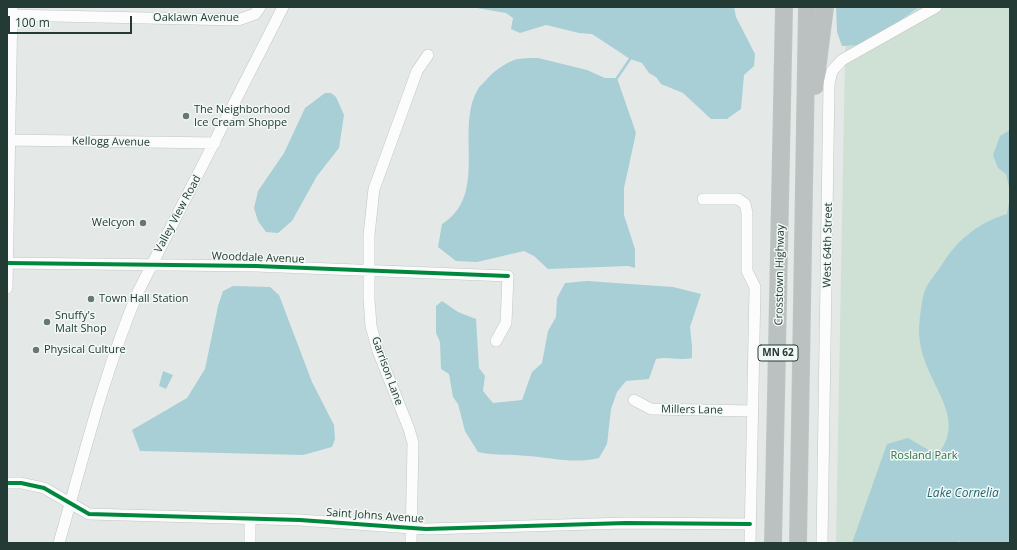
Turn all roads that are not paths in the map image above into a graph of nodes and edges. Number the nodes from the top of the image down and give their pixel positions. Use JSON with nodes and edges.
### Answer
{"nodes":[{"id":1,"x":260,"y":7,"type":"edge"},
{"id":2,"x":283,"y":7,"type":"edge"},
{"id":3,"x":773,"y":7,"type":"edge"},
{"id":4,"x":784,"y":7,"type":"edge"},
{"id":5,"x":807,"y":7,"type":"edge"},
{"id":6,"x":826,"y":7,"type":"edge"},
{"id":7,"x":936,"y":7,"type":"edge"},
{"id":8,"x":10,"y":12,"type":"edge"},
{"id":9,"x":428,"y":55,"type":"dead end"},
{"id":10,"x":8,"y":140,"type":"edge"},
{"id":11,"x":215,"y":143,"type":"junction"},
{"id":12,"x":782,"y":163,"type":"junction"},
{"id":13,"x":805,"y":167,"type":"junction"},
{"id":14,"x":703,"y":199,"type":"dead end"},
{"id":15,"x":7,"y":263,"type":"edge"},
{"id":16,"x":152,"y":265,"type":"junction"},
{"id":17,"x":369,"y":272,"type":"junction"},
{"id":18,"x":7,"y":286,"type":"edge"},
{"id":19,"x":496,"y":341,"type":"dead end"},
{"id":20,"x":634,"y":400,"type":"dead end"},
{"id":21,"x":752,"y":411,"type":"junction"},
{"id":22,"x":7,"y":483,"type":"edge"},
{"id":23,"x":70,"y":503,"type":"junction"},
{"id":24,"x":250,"y":519,"type":"junction"},
{"id":25,"x":750,"y":524,"type":"junction"},
{"id":26,"x":412,"y":528,"type":"junction"},
{"id":27,"x":59,"y":543,"type":"edge"},
{"id":28,"x":250,"y":543,"type":"edge"},
{"id":29,"x":411,"y":543,"type":"edge"},
{"id":30,"x":750,"y":543,"type":"edge"},
{"id":31,"x":773,"y":543,"type":"edge"},
{"id":32,"x":798,"y":543,"type":"edge"},
{"id":33,"x":822,"y":543,"type":"edge"}],
"edges":[{"from":1,"to":8,"type":"street","name":"Oaklawn Avenue"},
{"from":2,"to":11,"type":"street","name":"Valley View Road"},
{"from":3,"to":12,"type":"highway"},
{"from":4,"to":12,"type":"highway","name":"Crosstown Highway","number":"MN 62"},
{"from":5,"to":13,"type":"highway","name":"Crosstown Highway","number":"MN 62"},
{"from":6,"to":13,"type":"highway"},
{"from":7,"to":33,"type":"street","name":"West 64th Street"},
{"from":8,"to":10,"type":"street"},
{"from":9,"to":17,"type":"street","name":"Garrison Lane"},
{"from":10,"to":11,"type":"street","name":"Kellogg Avenue"},
{"from":10,"to":15,"type":"street"},
{"from":11,"to":16,"type":"street","name":"Valley View Road"},
{"from":12,"to":31,"type":"highway","name":"Crosstown Highway","number":"MN 62"},
{"from":13,"to":32,"type":"highway","name":"Crosstown Highway","number":"MN 62"},
{"from":14,"to":21,"type":"street"},
{"from":15,"to":16,"type":"street","name":"Wooddale Avenue"},
{"from":15,"to":18,"type":"street"},
{"from":16,"to":17,"type":"street","name":"Wooddale Avenue"},
{"from":16,"to":23,"type":"street","name":"Valley View Road"},
{"from":17,"to":19,"type":"street","name":"Wooddale Avenue"},
{"from":17,"to":26,"type":"street","name":"Garrison Lane"},
{"from":20,"to":21,"type":"street","name":"Millers Lane"},
{"from":21,"to":25,"type":"street"},
{"from":22,"to":23,"type":"street","name":"Saint Johns Avenue"},
{"from":23,"to":24,"type":"street","name":"Saint Johns Avenue"},
{"from":23,"to":27,"type":"street","name":"Valley View Road"},
{"from":24,"to":26,"type":"street","name":"Saint Johns Avenue"},
{"from":24,"to":28,"type":"street"},
{"from":25,"to":26,"type":"street","name":"Saint Johns Avenue"},
{"from":25,"to":30,"type":"street"},
{"from":26,"to":29,"type":"street","name":"Garrison Lane"}]}
